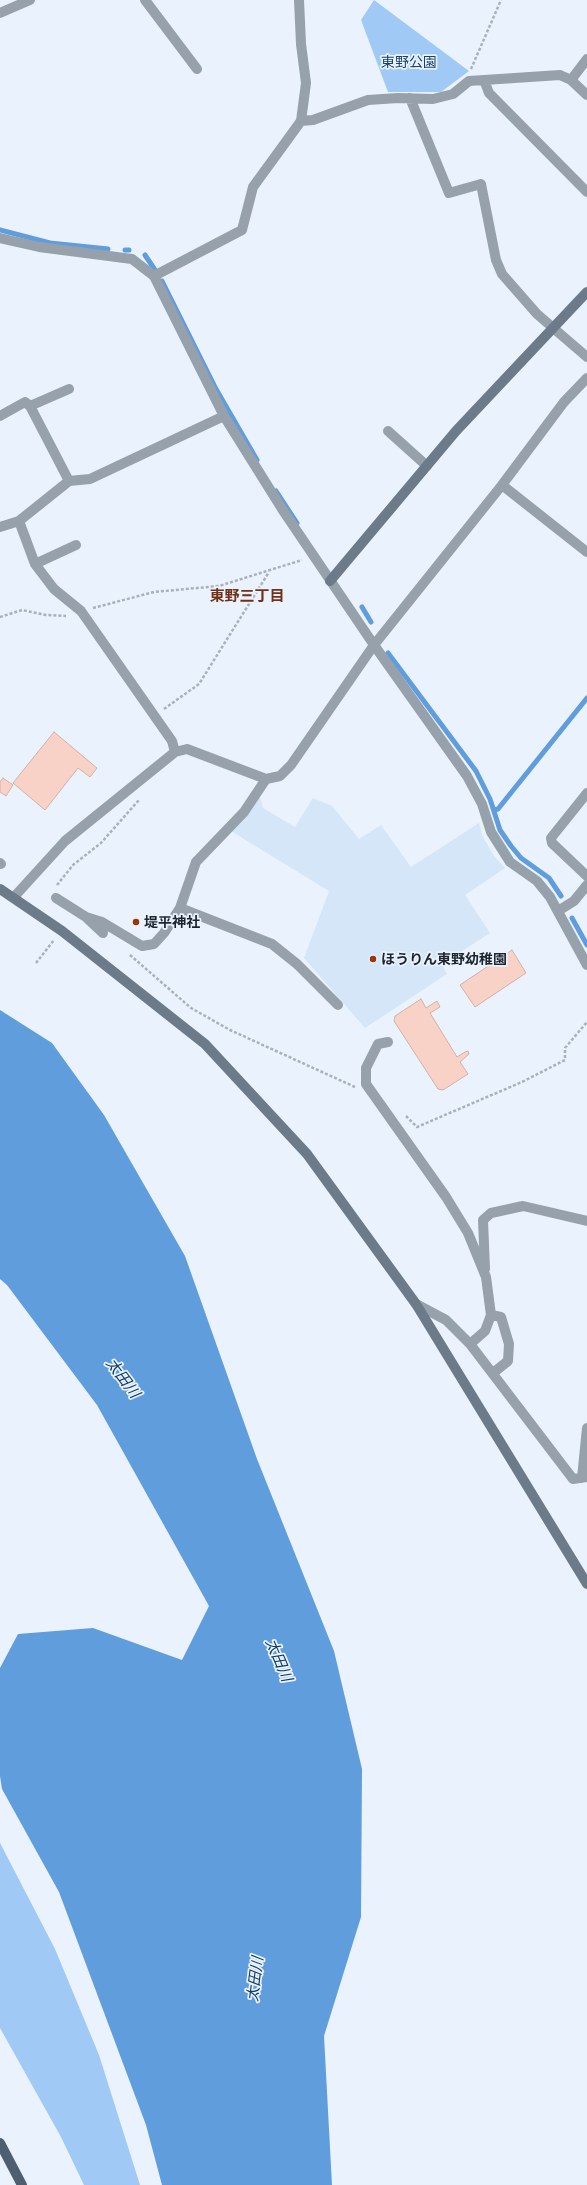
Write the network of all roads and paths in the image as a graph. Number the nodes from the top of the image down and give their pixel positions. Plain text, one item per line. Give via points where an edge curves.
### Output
1 (30, 0) edge
2 (145, 0) edge
3 (299, 0) edge
4 (502, 0) edge
5 (0, 13) edge
6 (587, 59) edge
7 (197, 69) dead end
8 (484, 80) junction
9 (571, 80) junction
10 (469, 81) junction
11 (587, 96) edge
12 (410, 98) junction
13 (301, 121) junction
14 (587, 192) edge
15 (0, 238) edge
16 (154, 276) junction
17 (587, 292) edge
18 (553, 328) junction
19 (587, 357) edge
20 (587, 378) edge
21 (70, 389) dead end
22 (30, 406) junction
23 (0, 416) edge
24 (224, 416) junction
25 (388, 431) dead end
26 (427, 466) junction
27 (69, 481) junction
28 (502, 485) junction
29 (19, 520) junction
30 (0, 527) edge
31 (76, 545) dead end
32 (587, 552) edge
33 (314, 555) junction
34 (35, 564) junction
35 (269, 571) junction
36 (330, 581) junction
37 (80, 611) junction
38 (0, 617) edge
39 (374, 645) junction
40 (154, 716) junction
41 (175, 752) junction
42 (266, 779) junction
43 (587, 793) edge
44 (142, 796) dead end
45 (587, 876) edge
46 (62, 878) dead end
47 (587, 885) edge
48 (0, 889) edge
49 (14, 897) junction
50 (56, 898) dead end
51 (180, 908) junction
52 (558, 911) junction
53 (86, 917) junction
54 (103, 933) dead end
55 (57, 936) dead end
56 (127, 953) dead end
57 (36, 963) dead end
58 (587, 965) edge
59 (338, 1005) dead end
60 (587, 1022) edge
61 (388, 1042) dead end
62 (366, 1084) junction
63 (401, 1111) dead end
64 (587, 1221) edge
65 (486, 1277) junction
66 (416, 1304) junction
67 (491, 1315) junction
68 (470, 1344) junction
69 (493, 1373) junction
70 (587, 1428) edge
71 (584, 1478) edge
72 (587, 1584) edge
73 (0, 2143) edge
74 (22, 2185) edge

1 - 5 street
2 - 7 street
3 - 13 street via 306,83
4 - 10 path via 471,67
6 - 9 street
8 - 9 street via 560,75
8 - 10 street
8 - 14 street via 489,92
9 - 11 street
10 - 12 street via 452,94 433,99
12 - 13 street via 368,100 313,120
12 - 18 street via 449,193 481,184 496,260 502,274 537,314
13 - 16 street via 254,187 242,230
15 - 16 street via 39,247 132,259
16 - 24 street
17 - 18 street
18 - 19 street
18 - 26 street via 456,431
20 - 28 street via 564,402
21 - 22 street
22 - 23 street via 25,402
22 - 27 street
24 - 27 street via 90,479
24 - 33 street
25 - 26 street
26 - 36 street
27 - 29 street
28 - 32 street
28 - 39 street
29 - 30 street
29 - 34 street
31 - 34 street
33 - 35 path
33 - 36 street
34 - 37 street via 54,589
35 - 37 path via 219,586 154,592
35 - 40 path via 199,684
36 - 39 street
37 - 38 path via 64,616 22,610
37 - 40 street
39 - 42 street via 291,765 280,776
39 - 52 street via 467,776 482,804 491,832 510,862 537,881 550,896
40 - 41 street via 172,741
41 - 42 street via 187,749
41 - 49 street via 65,841
42 - 51 street via 244,812 196,862
43 - 45 street via 551,838 552,843
44 - 46 path via 101,843 73,865
47 - 52 street via 574,901
48 - 49 street
49 - 66 street via 62,930 205,1044 307,1154
50 - 53 street
51 - 53 street via 154,944 142,946 102,922
51 - 59 street via 272,944 297,964
52 - 58 street
53 - 54 street
55 - 57 path
56 - 62 path via 191,1008 230,1030 354,1087
60 - 63 path via 565,1048 565,1060 522,1082 417,1127
61 - 62 street via 378,1044 366,1068
62 - 65 street via 468,1232
64 - 65 street via 523,1206 491,1213 483,1220
65 - 67 street
66 - 68 street via 446,1320
66 - 72 street
67 - 68 street via 485,1331
67 - 69 street via 501,1317 509,1344 508,1360
68 - 69 street
69 - 71 street via 573,1479
70 - 71 street
73 - 74 main road

